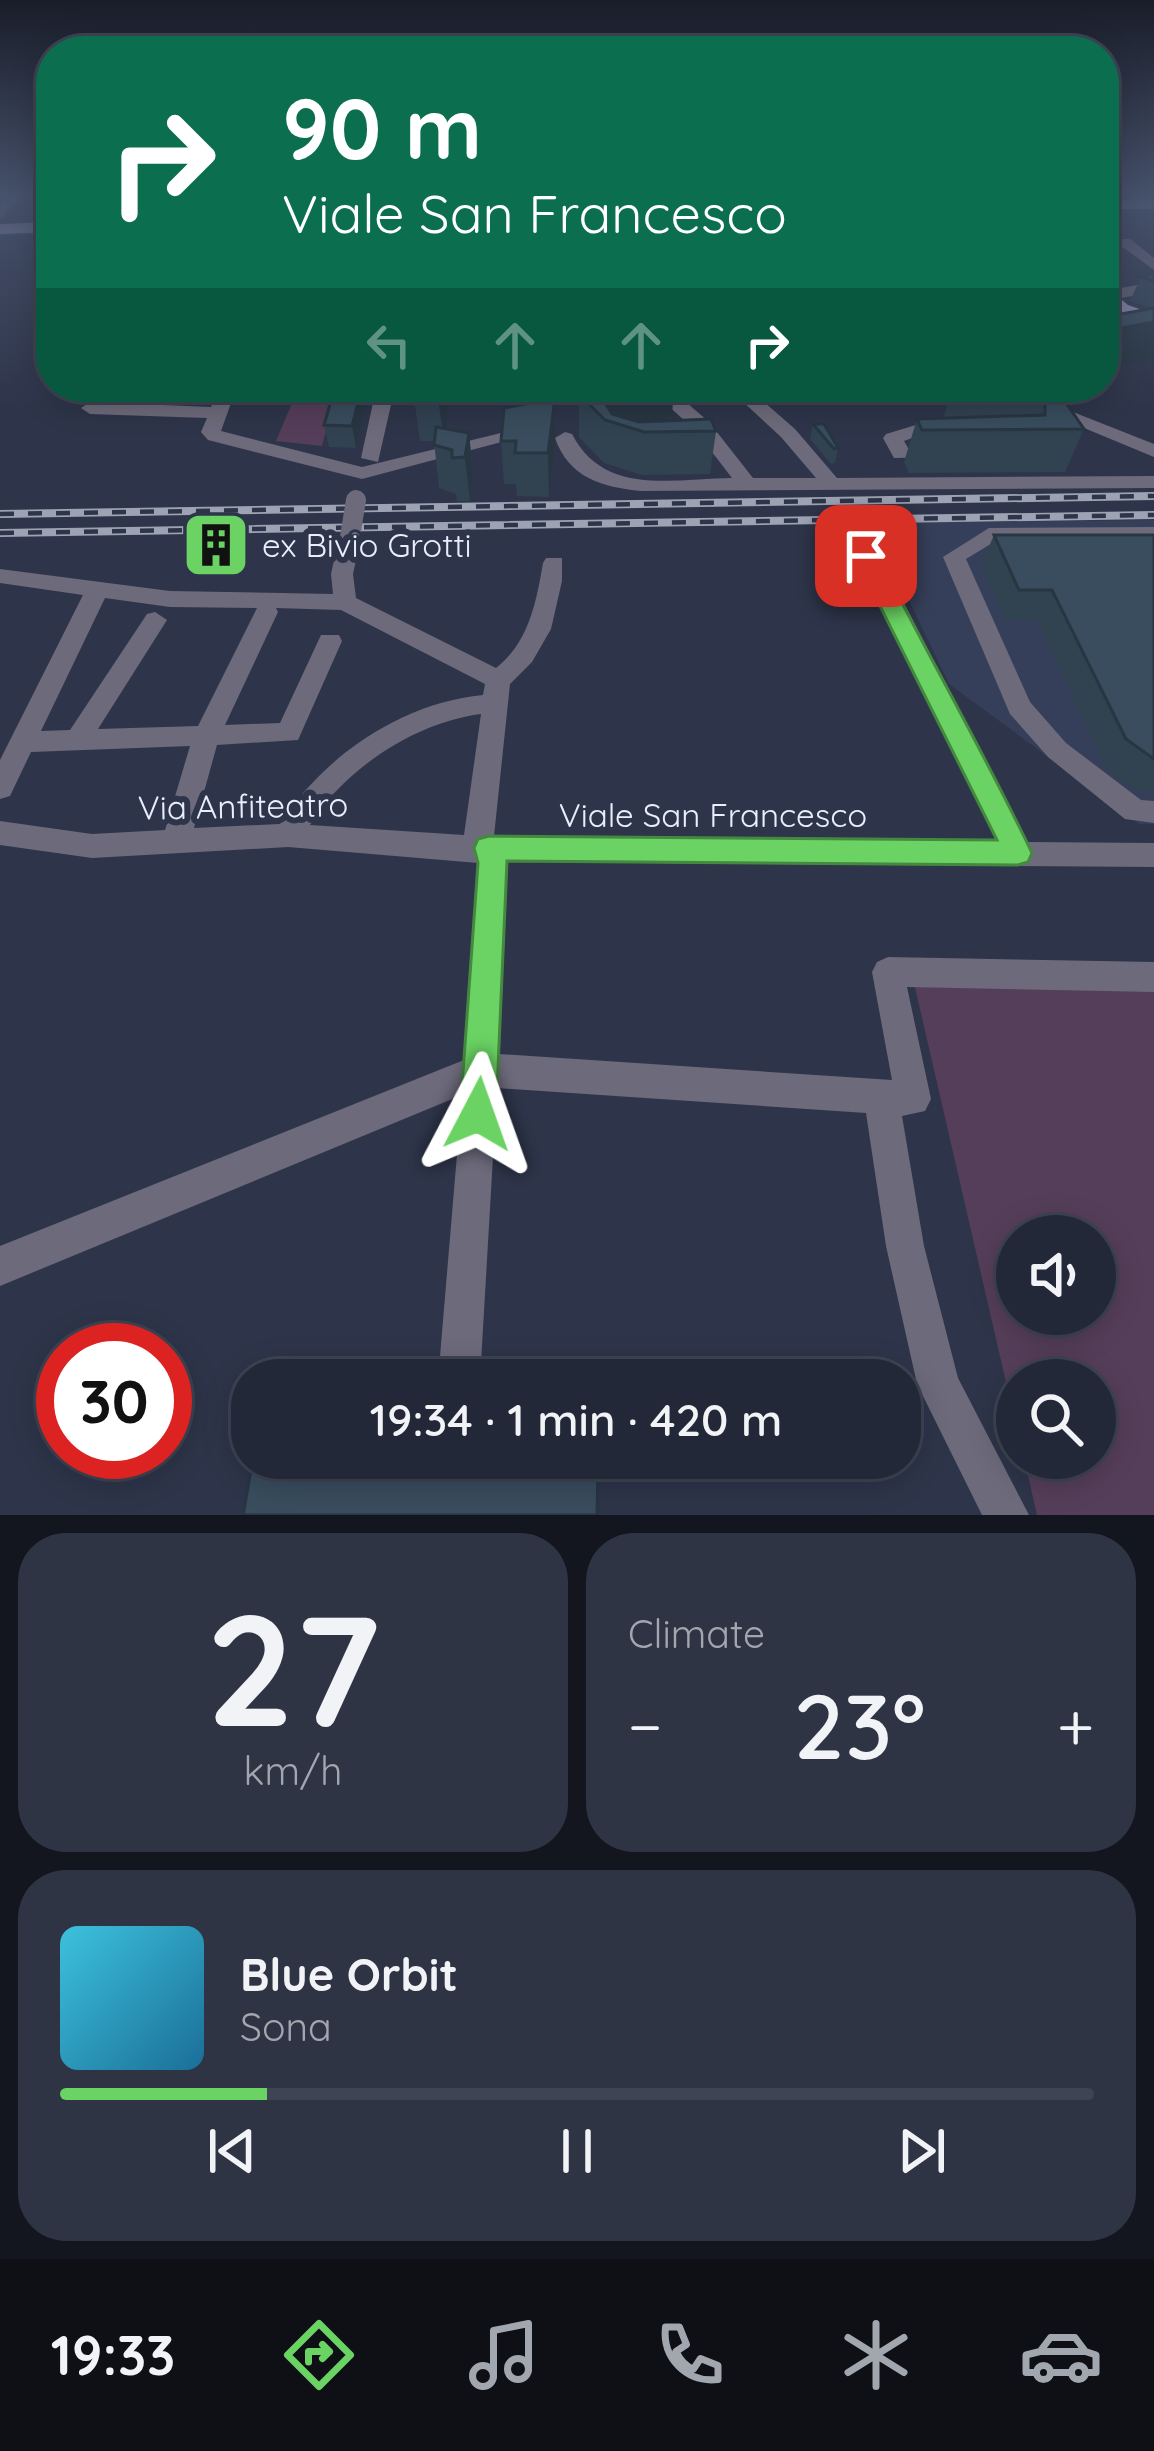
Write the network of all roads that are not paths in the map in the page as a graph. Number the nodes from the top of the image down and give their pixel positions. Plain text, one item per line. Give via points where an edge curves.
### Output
1 (1154, 287) edge
2 (1119, 291) edge
3 (1119, 306) edge
4 (1154, 320) edge
5 (179, 402) edge
6 (222, 402) edge
7 (383, 402) edge
8 (646, 402) edge
9 (675, 402) edge
10 (753, 402) edge
11 (1030, 402) edge
12 (1071, 402) edge
13 (1039, 406) junction
14 (628, 407) edge
15 (90, 408) dead end
16 (1000, 411) edge
17 (590, 418) edge
18 (961, 418) edge
19 (1103, 430) junction
20 (560, 432) junction
21 (1154, 451) edge
22 (970, 452) edge
23 (366, 465) junction
24 (745, 482) junction
25 (1154, 482) edge
26 (831, 483) junction
27 (854, 527) dead end
28 (1154, 534) edge
29 (554, 563) dead end
30 (0, 576) edge
31 (97, 590) junction
32 (345, 602) junction
33 (266, 612) dead end
34 (154, 620) dead end
35 (330, 641) dead end
36 (496, 692) junction
37 (206, 736) junction
38 (77, 741) junction
39 (24, 742) junction
40 (0, 788) edge
41 (1154, 812) edge
42 (0, 833) edge
43 (288, 836) junction
44 (176, 841) junction
45 (489, 848) junction
46 (1018, 853) junction
47 (1154, 854) edge
48 (1154, 977) edge
49 (481, 1070) junction
50 (880, 1097) junction
51 (0, 1266) edge
52 (460, 1359) edge
53 (1006, 1515) edge

1 - 2 street
3 - 4 main road
5 - 15 street
6 - 23 street via 211,432
7 - 23 street
8 - 14 street
9 - 24 street
10 - 26 street
11 - 13 street
12 - 19 street
13 - 16 street
13 - 19 street
17 - 20 street
18 - 22 street via 893,438 901,454
19 - 21 street
20 - 23 street
20 - 24 street via 586,471 620,483
23 - 32 street, bridge via 342,574
24 - 26 street
25 - 26 street
27 - 46 street
28 - 41 street via 989,535 954,557 1019,707 1057,750 1135,811
29 - 36 street via 534,646
30 - 31 street
31 - 32 street
31 - 39 street
32 - 36 street
33 - 37 street
34 - 38 street
35 - 37 street via 289,734
36 - 43 street via 359,758 316,793
36 - 45 street via 478,833
37 - 38 street
37 - 44 street
38 - 39 street
39 - 40 street
42 - 44 street, Via Anfiteatro via 92,846
43 - 44 street, Via Anfiteatro
43 - 45 street, Via Anfiteatro
45 - 46 street, Viale San Francesco
45 - 49 street
46 - 47 street, Viale San Francesco
48 - 50 street via 888,972 913,1099
49 - 50 street
49 - 51 street
49 - 52 street
50 - 53 street via 938,1384

